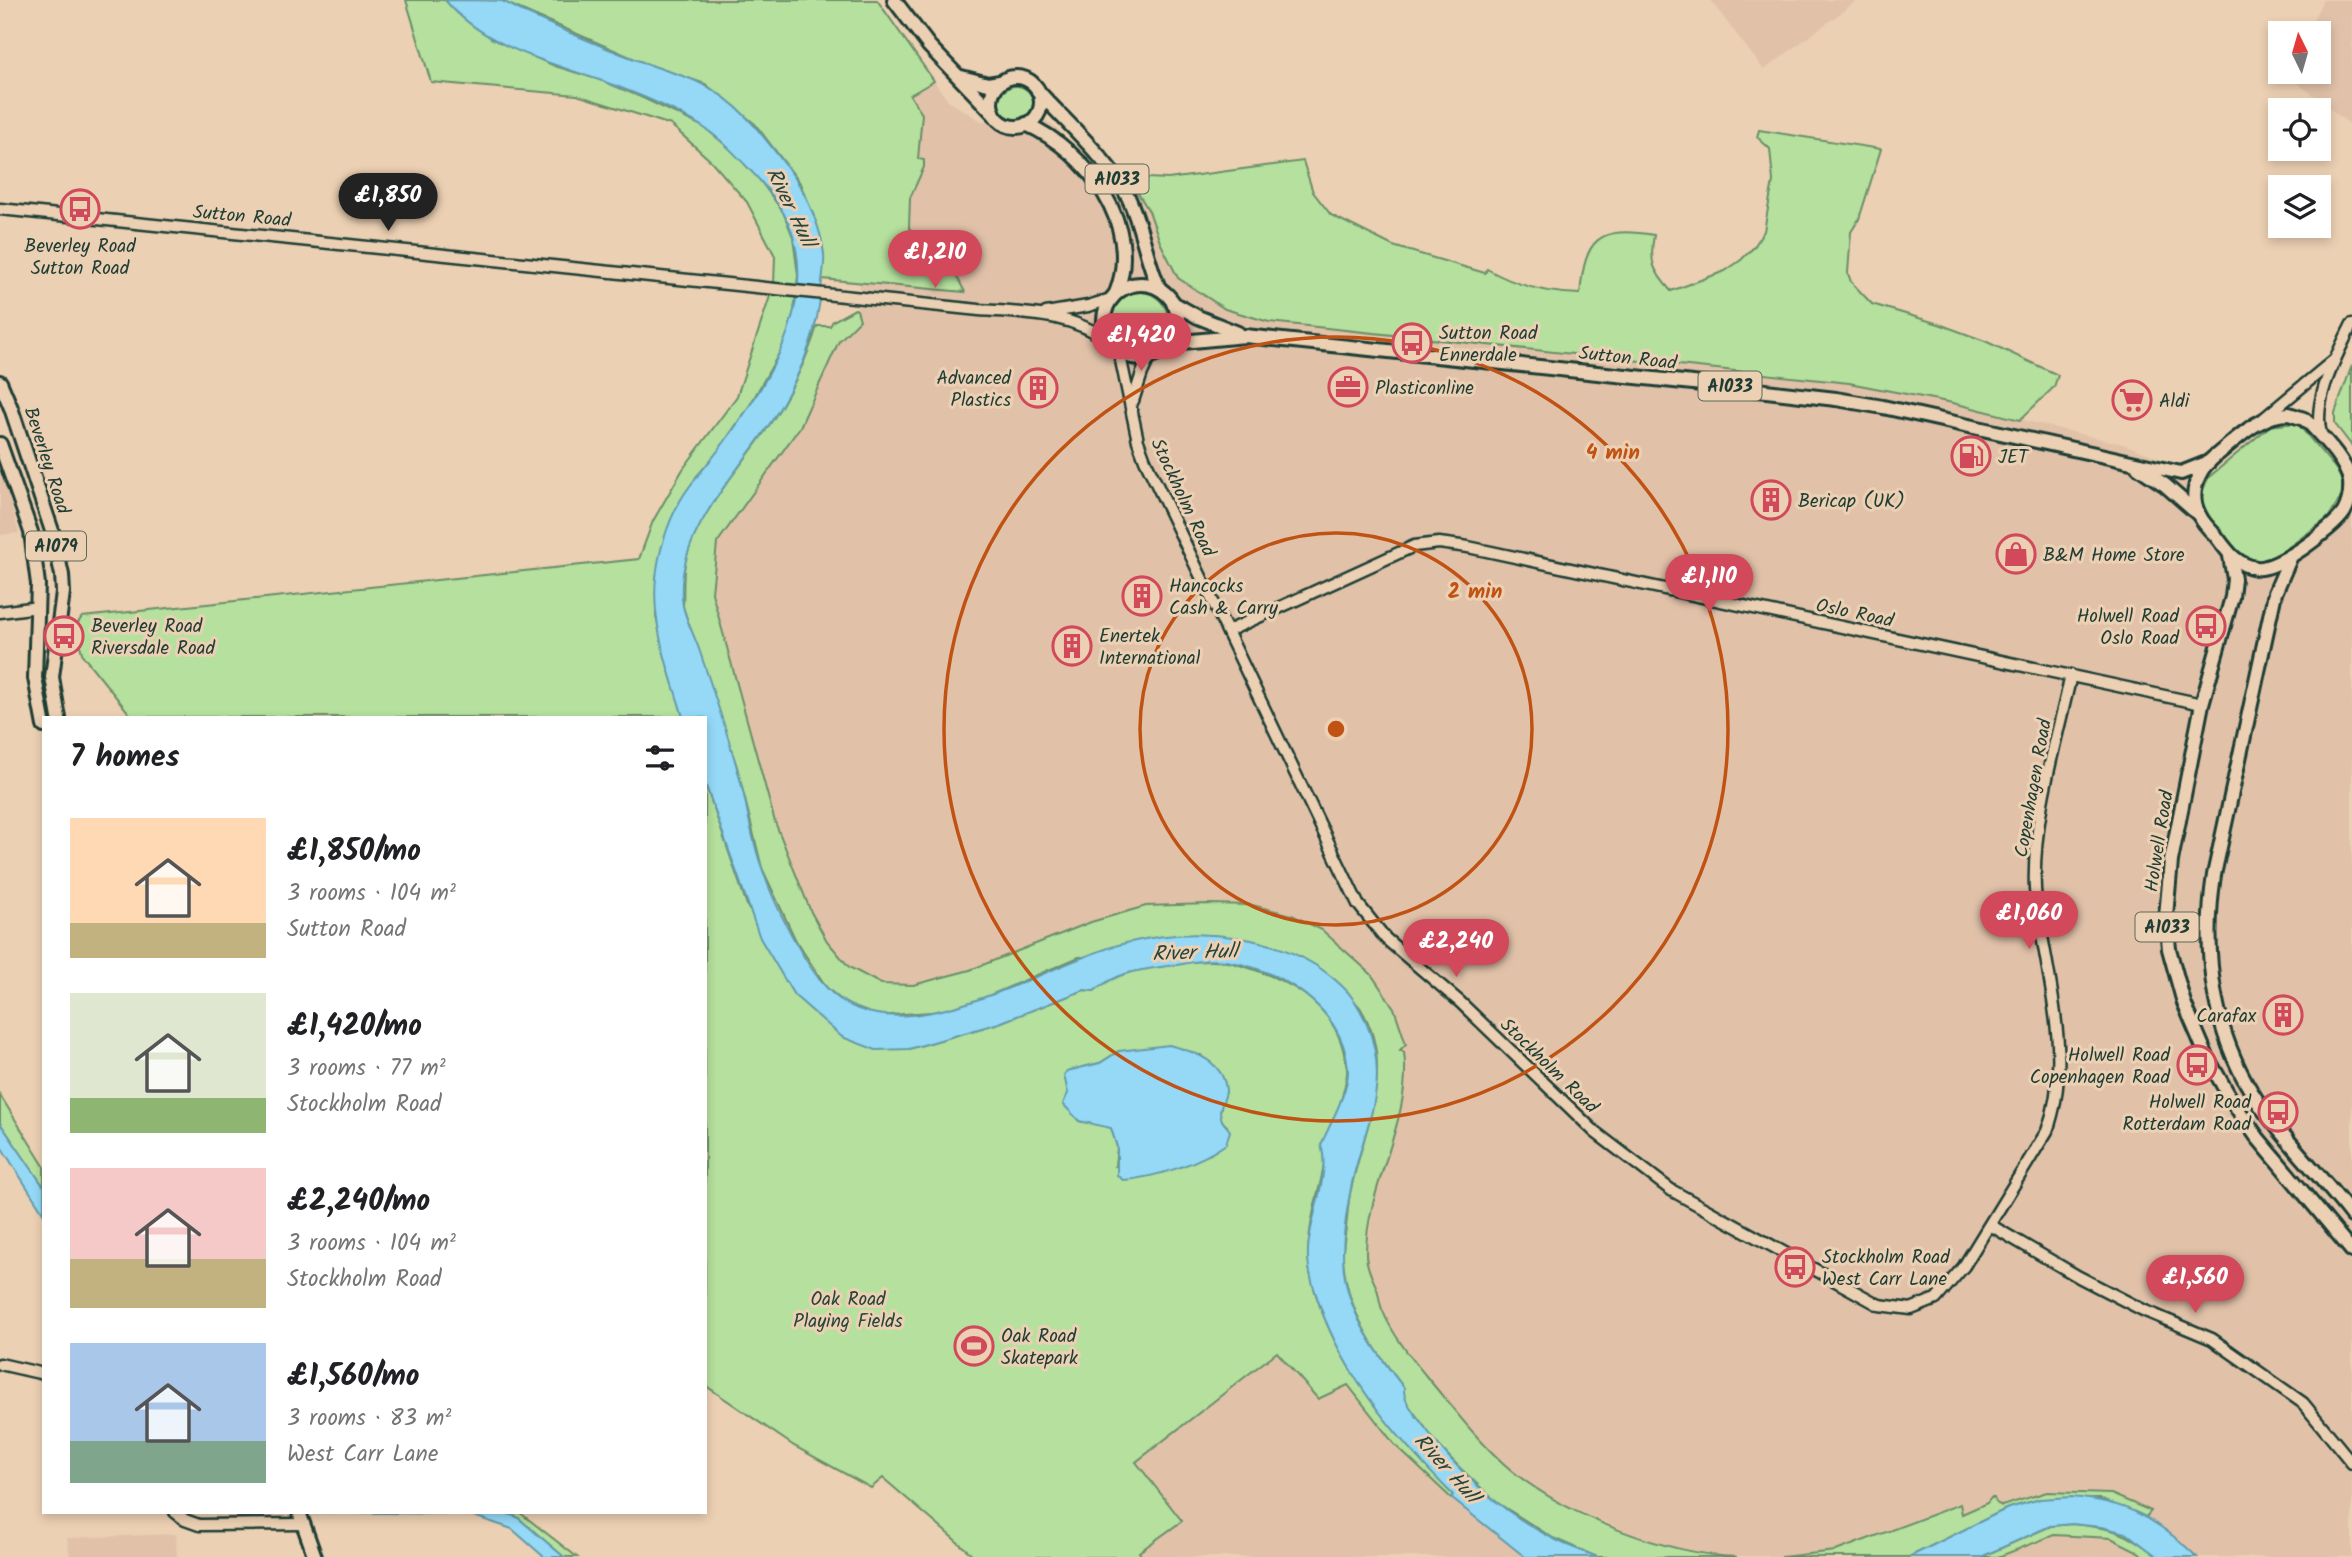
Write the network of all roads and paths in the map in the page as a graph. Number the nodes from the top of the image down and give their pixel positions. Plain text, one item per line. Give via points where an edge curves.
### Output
1 (894, 0) edge
2 (958, 75) junction
3 (1000, 82) junction
4 (1038, 90) junction
5 (995, 115) junction
6 (1026, 124) junction
7 (0, 209) edge
8 (1159, 288) junction
9 (1113, 296) junction
10 (1174, 303) junction
11 (1042, 314) junction
12 (2352, 324) edge
13 (1245, 336) junction
14 (1171, 343) junction
15 (1115, 346) junction
16 (1150, 356) junction
17 (2334, 360) junction
18 (0, 382) edge
19 (1132, 405) junction
20 (2262, 419) junction
21 (2322, 437) junction
22 (0, 444) edge
23 (2129, 461) junction
24 (2209, 462) junction
25 (2349, 472) edge
26 (2199, 515) junction
27 (2352, 515) edge
28 (2339, 519) junction
29 (56, 550) junction
30 (2230, 556) junction
31 (2291, 556) junction
32 (35, 559) junction
33 (38, 607) junction
34 (0, 612) edge
35 (1228, 631) junction
36 (2071, 675) junction
37 (2202, 704) junction
38 (42, 716) edge
39 (59, 716) edge
40 (2352, 1216) edge
41 (1990, 1226) junction
42 (2352, 1251) edge
43 (0, 1364) edge
44 (42, 1374) edge
45 (2352, 1463) edge
46 (178, 1514) edge
47 (301, 1517) edge
48 (315, 1557) edge

1 - 2 main road
2 - 3 main road via 974,82
2 - 5 main road
3 - 4 main road via 1022,78
3 - 5 main road via 991,101
4 - 6 main road via 1040,106
4 - 8 main road, A1033 via 1119,181 1134,211
5 - 6 main road via 1009,126
6 - 9 main road, A1033 via 1055,140 1076,159 1107,198 1124,265
7 - 11 street, Sutton Road
8 - 9 main road via 1137,284
8 - 10 main road
9 - 11 street via 1088,306
9 - 15 main road via 1104,321 1105,332
10 - 13 main road, A1033
10 - 14 main road via 1178,323
11 - 15 street via 1087,328
12 - 17 street
13 - 14 main road, A1033
13 - 23 main road, Sutton Road / A1033 via 1836,399
14 - 16 main road
15 - 16 main road via 1129,356
15 - 19 street, Stockholm Road
16 - 19 street
17 - 20 street
17 - 21 street via 2318,411
18 - 29 main road, Beverley Road / A1079
19 - 35 street, Stockholm Road via 1144,460
20 - 21 main road via 2297,416
20 - 24 main road
21 - 25 main road
22 - 32 main road, Beverley Road / A1079 via 31,533
23 - 24 main road, A1033 via 2181,473
23 - 26 main road, A1033
24 - 26 main road via 2195,485
25 - 28 main road via 2349,498
26 - 30 main road
27 - 28 street
28 - 31 main road
29 - 32 main road
29 - 39 main road, Beverley Road / A1079 via 63,592 52,677
30 - 31 main road via 2261,568
30 - 37 main road, Holwell Road / A1033 via 2232,597
31 - 40 main road, A1033 via 2275,593 2214,875 2209,960 2224,1031 2244,1079
32 - 33 main road, Beverley Road / A1079
33 - 34 street
33 - 38 main road, Beverley Road / A1079 via 35,678
35 - 36 street, Oslo Road via 1393,554 1422,543 1439,543
35 - 41 street, Stockholm Road via 1358,904 1386,939 1460,1002 1595,1132 1671,1190 1879,1305 1911,1308 1936,1299
36 - 37 street, Oslo Road
36 - 41 street, Copenhagen Road via 2036,855 2035,891 2059,1057 2057,1090 2048,1131
37 - 42 main road, Holwell Road / A1033 via 2169,877 2167,925 2174,970 2208,1059 2242,1117
41 - 45 street via 2079,1277 2232,1352 2303,1403
43 - 44 street
46 - 47 street via 199,1525
47 - 48 main road

